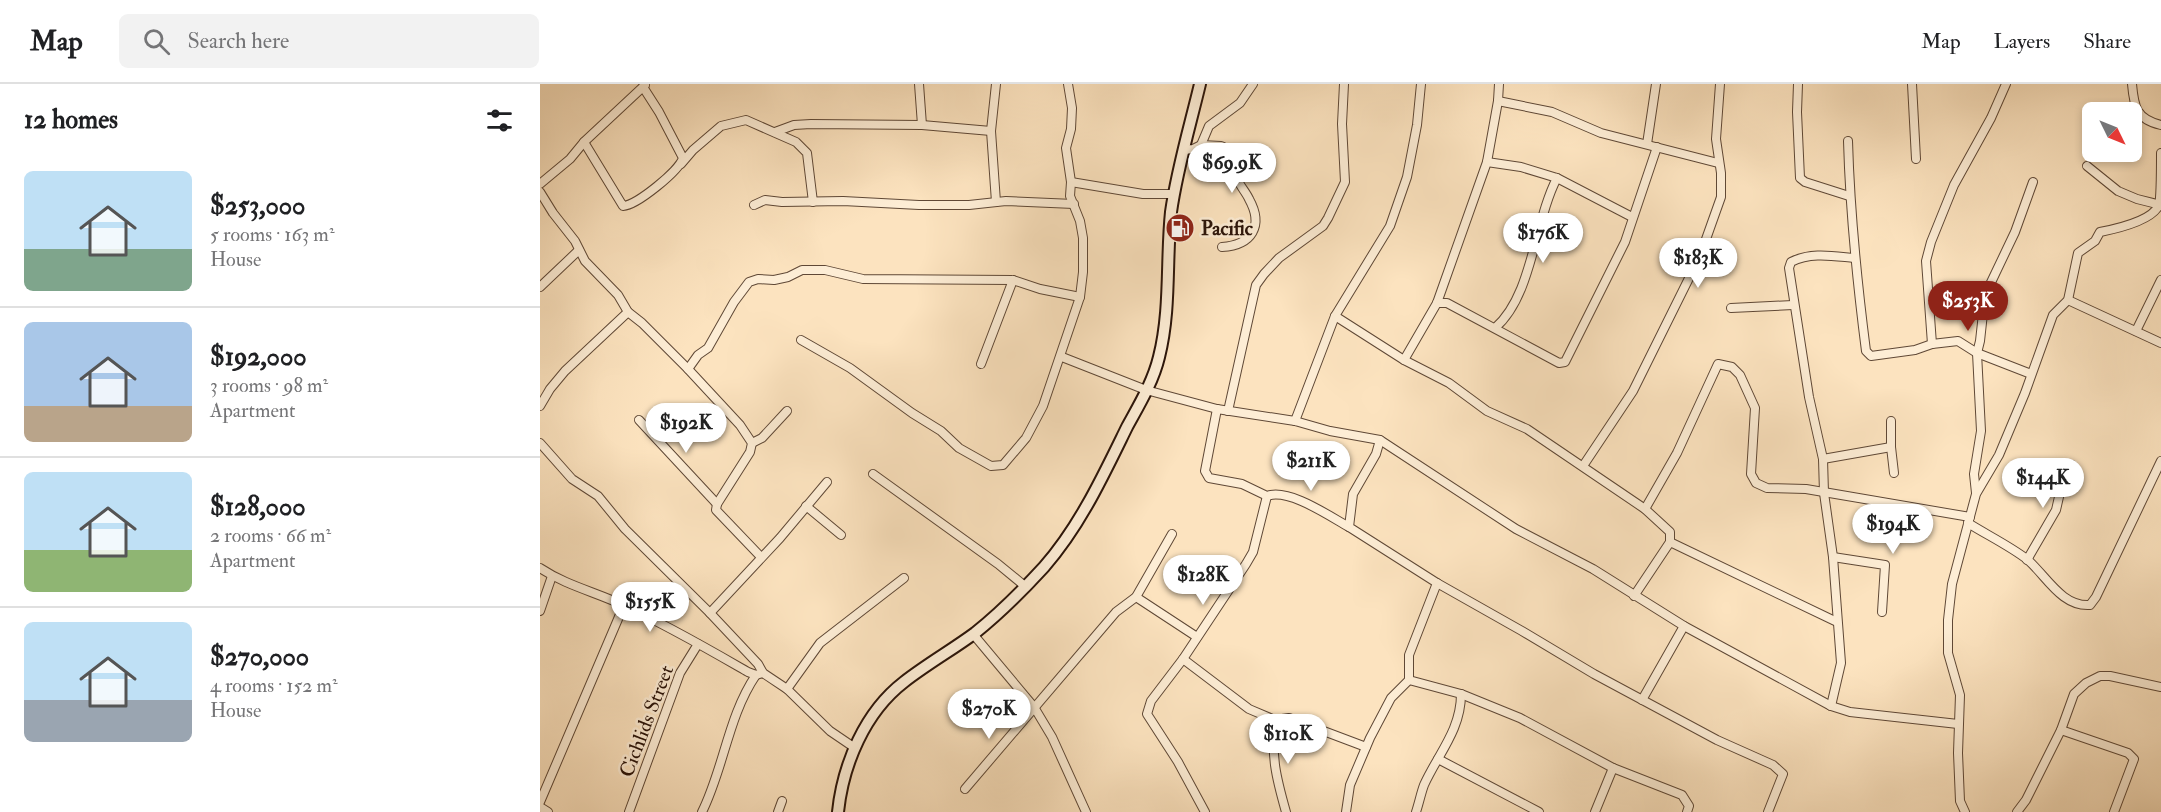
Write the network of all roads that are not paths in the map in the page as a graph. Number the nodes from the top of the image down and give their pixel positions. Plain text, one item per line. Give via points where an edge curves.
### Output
1 (919, 84) edge
2 (996, 84) edge
3 (1068, 84) edge
4 (1200, 84) edge
5 (1253, 84) edge
6 (1344, 84) edge
7 (1421, 84) edge
8 (1499, 84) edge
9 (1656, 84) edge
10 (1720, 84) edge
11 (1798, 84) edge
12 (1912, 84) edge
13 (2006, 84) edge
14 (2131, 84) edge
15 (644, 86) edge
16 (1498, 101) junction
17 (2161, 125) edge
18 (922, 126) junction
19 (991, 131) junction
20 (775, 132) junction
21 (1848, 141) dead end
22 (584, 142) junction
23 (1647, 144) junction
24 (1201, 145) junction
25 (1657, 147) junction
26 (1184, 150) junction
27 (2161, 153) edge
28 (1916, 159) dead end
29 (1487, 162) junction
30 (1718, 163) junction
31 (680, 165) junction
32 (2087, 166) dead end
33 (1557, 178) junction
34 (1071, 182) junction
35 (2033, 182) dead end
36 (540, 184) edge
37 (540, 192) edge
38 (1174, 194) junction
39 (1850, 196) junction
40 (813, 202) junction
41 (996, 202) junction
42 (754, 204) dead end
43 (1074, 204) junction
44 (2160, 205) edge
45 (1632, 218) junction
46 (1222, 247) dead end
47 (579, 250) junction
48 (1854, 258) junction
49 (1013, 280) junction
50 (2161, 280) edge
51 (540, 287) edge
52 (1080, 297) junction
53 (2068, 300) junction
54 (1437, 303) junction
55 (1793, 304) junction
56 (1731, 308) dead end
57 (628, 312) junction
58 (1335, 316) junction
59 (1495, 328) junction
60 (2136, 331) junction
61 (801, 340) dead end
62 (2161, 343) edge
63 (1932, 344) junction
64 (1977, 353) junction
65 (1062, 357) junction
66 (1404, 360) junction
67 (981, 364) dead end
68 (688, 369) junction
69 (2031, 374) junction
70 (1146, 390) junction
71 (540, 406) edge
72 (1216, 409) junction
73 (787, 411) dead end
74 (1228, 411) junction
75 (639, 420) dead end
76 (1295, 421) junction
77 (1891, 421) dead end
78 (1380, 440) junction
79 (540, 443) edge
80 (752, 443) junction
81 (1892, 447) junction
82 (1823, 459) junction
83 (2161, 462) edge
84 (2072, 465) dead end
85 (1583, 466) junction
86 (1894, 473) dead end
87 (873, 474) dead end
88 (827, 482) dead end
89 (1824, 493) junction
90 (1976, 494) junction
91 (1267, 496) junction
92 (717, 504) junction
93 (806, 506) junction
94 (1645, 509) junction
95 (1969, 520) junction
96 (1349, 527) junction
97 (1172, 534) dead end
98 (841, 535) dead end
99 (1670, 542) junction
100 (761, 557) junction
101 (1833, 557) junction
102 (2028, 560) junction
103 (540, 568) edge
104 (552, 576) junction
105 (904, 578) dead end
106 (1437, 583) junction
107 (1026, 587) junction
108 (1634, 596) junction
109 (1136, 597) junction
110 (624, 605) junction
111 (540, 611) edge
112 (1882, 612) dead end
113 (710, 613) junction
114 (1837, 622) junction
115 (1684, 626) junction
116 (973, 634) junction
117 (1197, 637) junction
118 (698, 644) junction
119 (1183, 659) junction
120 (760, 674) junction
121 (1409, 680) junction
122 (2161, 687) edge
123 (787, 689) junction
124 (1461, 694) junction
125 (1642, 700) junction
126 (1831, 706) junction
127 (1034, 707) junction
128 (1275, 720) junction
129 (1958, 724) junction
130 (2061, 730) junction
131 (1366, 747) junction
132 (855, 748) junction
133 (1438, 759) junction
134 (1613, 768) junction
135 (965, 789) dead end
136 (782, 801) dead end
137 (540, 802) edge
138 (540, 807) edge
139 (548, 812) edge
140 (629, 812) edge
141 (702, 812) edge
142 (778, 812) edge
143 (838, 812) edge
144 (1086, 812) edge
145 (1205, 812) edge
146 (1286, 812) edge
147 (1346, 812) edge
148 (1416, 812) edge
149 (1539, 812) edge
150 (1595, 812) edge
151 (1687, 812) edge
152 (1768, 812) edge
153 (1965, 812) edge
154 (2017, 812) edge
155 (2114, 812) edge

1 - 18 street
2 - 19 street
3 - 34 street via 1072,108 1066,148
4 - 26 main road
5 - 24 street via 1240,103 1209,126
6 - 74 street via 1345,182 1323,226 1279,258 1256,285
7 - 58 street via 1407,177 1390,226
8 - 16 street
9 - 23 street
10 - 30 street
11 - 39 street via 1800,178
12 - 28 street
13 - 63 street via 1954,185 1931,242 1926,261
14 - 17 street via 2139,115
15 - 22 street
15 - 31 street via 678,147 683,158
16 - 23 street via 1552,112 1601,133
16 - 29 street
18 - 19 street
18 - 20 street via 810,123
19 - 41 street
20 - 31 street via 746,120 721,126
20 - 40 street via 796,142 807,153
21 - 39 street
22 - 31 street via 623,206 642,197
22 - 36 street
23 - 25 street
24 - 26 street
24 - 46 street via 1232,151 1238,165 1237,178 1251,202 1256,222 1247,240
25 - 30 street
25 - 45 street
26 - 38 main road
27 - 44 street
29 - 33 street
29 - 54 street
30 - 85 street via 1721,197 1700,256 1633,391
32 - 44 street via 2118,191
33 - 45 street
33 - 59 street via 1548,196 1531,261 1507,317
34 - 38 street via 1143,194
34 - 43 street
35 - 64 street via 1985,295
37 - 47 street
38 - 70 main road via 1164,328 1159,357
39 - 48 street
40 - 41 street
40 - 42 street via 765,200
41 - 43 street
43 - 52 street via 1083,238
44 - 53 street via 2153,213 2125,227 2100,232 2078,254
45 - 59 street via 1565,362 1558,363
47 - 51 street
47 - 57 street
48 - 55 street via 1819,255 1791,262
48 - 63 street via 1866,351 1871,356
49 - 52 street
49 - 67 street
49 - 68 street via 863,279 825,270 802,270 774,280 758,279 749,282 708,348
50 - 60 street
52 - 65 street
53 - 60 street
53 - 69 street via 2053,315
54 - 59 street via 1447,303
54 - 66 street
55 - 56 street
55 - 82 street
57 - 68 street
57 - 71 street via 565,371
58 - 66 street
58 - 76 street
60 - 62 street
61 - 65 street via 850,368 941,431 959,448 991,466 1003,465 1026,438
63 - 64 street via 1958,341
64 - 69 street
64 - 90 street via 1981,431 1974,474
65 - 70 street
66 - 85 street via 1449,383 1487,411 1527,429
68 - 80 street
69 - 90 street via 1999,455
70 - 72 street
70 - 107 main road via 1073,530
72 - 74 street
72 - 91 street via 1205,471 1209,478 1242,484
73 - 80 street via 762,438
74 - 76 street
75 - 92 street
76 - 78 street
77 - 81 street
78 - 96 street via 1353,494
78 - 108 street via 1516,529 1593,569
79 - 113 street via 572,479 598,496 625,529
80 - 92 street via 740,470
81 - 82 street
81 - 86 street
82 - 89 street
83 - 102 street via 2090,604 2073,602 2051,586
84 - 102 street via 2056,510
85 - 94 street
87 - 107 street
88 - 93 street
89 - 94 street via 1767,488 1756,483 1751,474 1755,408 1740,375 1732,367 1718,364 1677,453
89 - 95 street
89 - 101 street
90 - 95 street
91 - 96 street via 1275,493 1297,500
91 - 117 street via 1252,552
92 - 100 street via 721,517
93 - 98 street
93 - 100 street
94 - 99 street via 1670,532
95 - 102 street
95 - 129 street via 1948,620 1948,653 1960,695
96 - 106 street
97 - 109 street
99 - 108 street
99 - 114 street
100 - 113 street
101 - 112 street via 1885,565
101 - 114 street
103 - 104 street
104 - 110 street
104 - 111 street
105 - 123 street via 820,643
106 - 121 street via 1409,655
106 - 125 street
107 - 116 main road
108 - 115 street
109 - 117 street
109 - 127 street via 1116,612
110 - 118 street
110 - 137 street
113 - 120 street via 758,663
114 - 126 street via 1841,663
115 - 125 street
115 - 126 street
116 - 127 street
116 - 132 main road via 882,701
117 - 119 street
118 - 120 street
118 - 140 street, Cichlids Street via 680,673
119 - 128 street via 1249,709
119 - 145 street via 1151,701 1147,714
120 - 123 street
120 - 141 street via 740,704
121 - 124 street
121 - 131 street via 1391,698
122 - 130 street via 2100,676 2074,694
123 - 132 street via 830,731
124 - 133 street via 1458,722
124 - 134 street via 1520,718
125 - 152 street via 1773,765 1783,774
126 - 129 street via 1850,712
127 - 135 street
127 - 144 street
128 - 131 street via 1289,718
128 - 146 street via 1272,748
129 - 153 street via 1960,801
130 - 154 street
130 - 155 street via 2128,753 2134,759
131 - 147 street via 1350,785
132 - 143 main road
133 - 148 street
133 - 149 street
134 - 150 street
134 - 151 street via 1682,795 1689,806
136 - 142 street
138 - 139 street

